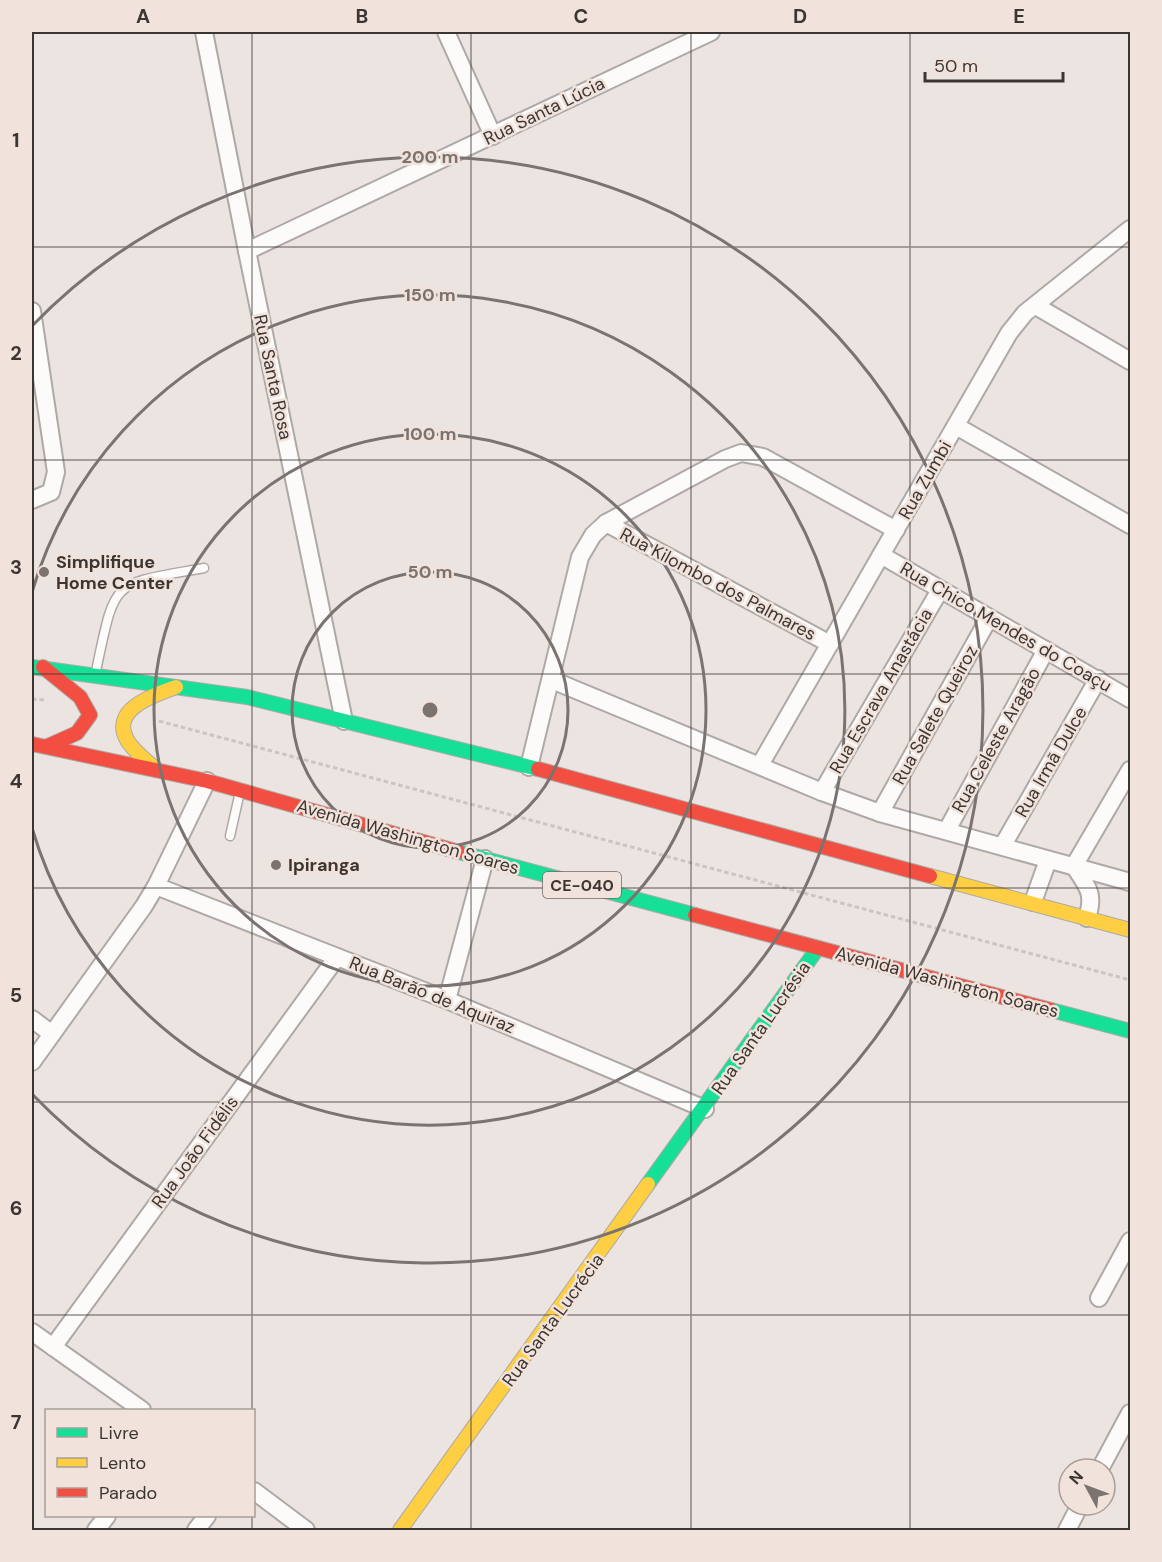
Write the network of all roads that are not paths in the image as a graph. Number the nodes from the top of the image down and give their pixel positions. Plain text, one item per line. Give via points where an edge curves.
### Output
1 (204, 32) edge
2 (446, 32) edge
3 (711, 32) edge
4 (493, 136) junction
5 (1127, 236) edge
6 (247, 251) junction
7 (1036, 306) junction
8 (32, 311) edge
9 (35, 352) edge
10 (1131, 361) edge
11 (956, 426) junction
12 (32, 500) edge
13 (606, 523) junction
14 (1131, 525) edge
15 (896, 530) junction
16 (881, 555) junction
17 (204, 568) dead end
18 (939, 590) junction
19 (989, 618) junction
20 (830, 645) junction
21 (1046, 650) junction
22 (37, 667) edge
23 (95, 675) junction
24 (1098, 679) junction
25 (552, 680) junction
26 (176, 687) junction
27 (1131, 699) edge
28 (344, 722) junction
29 (32, 744) edge
30 (48, 746) junction
31 (760, 765) junction
32 (530, 767) junction
33 (157, 770) junction
34 (1131, 770) edge
35 (207, 781) junction
36 (240, 790) junction
37 (822, 792) junction
38 (880, 813) junction
39 (947, 830) junction
40 (230, 836) dead end
41 (1004, 845) junction
42 (485, 859) junction
43 (1048, 860) junction
44 (1074, 866) junction
45 (1131, 882) edge
46 (156, 886) junction
47 (1033, 902) junction
48 (1087, 918) junction
49 (1131, 930) edge
50 (818, 948) junction
51 (337, 957) junction
52 (447, 1000) junction
53 (32, 1019) edge
54 (1131, 1031) edge
55 (52, 1034) junction
56 (32, 1062) edge
57 (705, 1109) junction
58 (1131, 1241) edge
59 (1099, 1298) dead end
60 (32, 1332) edge
61 (53, 1347) junction
62 (141, 1409) edge
63 (1131, 1413) edge
64 (1107, 1457) edge
65 (255, 1492) edge
66 (106, 1517) edge
67 (206, 1517) edge
68 (302, 1529) edge
69 (96, 1530) edge
70 (196, 1530) edge
71 (400, 1530) edge

1 - 6 street, Rua Santa Rosa
2 - 4 street
3 - 4 street, Rua Santa Lúcia
4 - 6 street, Rua Santa Lúcia
5 - 7 street, Rua Zumbi
6 - 28 street, Rua Santa Rosa
7 - 10 street
7 - 11 street, Rua Zumbi via 1024,313 1009,333
8 - 9 street
9 - 12 street via 56,472 51,492
11 - 14 street
11 - 15 street, Rua Zumbi
13 - 15 street via 741,453 763,457
13 - 20 street, Rua Kilombo dos Palmares
13 - 25 street via 593,535 580,557
15 - 16 street, Rua Zumbi
16 - 18 street, Rua Chico Mendes do Coaçu
16 - 20 street, Rua Zumbi
17 - 23 lane via 137,580 124,587 110,607
18 - 19 street, Rua Chico Mendes do Coaçu
18 - 37 street, Rua Escrava Anastácia
19 - 21 street, Rua Chico Mendes do Coaçu
19 - 38 street, Rua Salete Queiroz
20 - 31 street, Rua Zumbi
21 - 24 street, Rua Chico Mendes do Coaçu
21 - 39 street, Rua Celeste Aragão
22 - 23 main road
22 - 30 main road via 80,697 90,715 77,733
23 - 26 main road
24 - 27 street, Rua Chico Mendes do Coaçu
24 - 41 street, Rua Irmã Dulce
25 - 31 street
25 - 32 street
26 - 28 main road via 247,698
26 - 33 main road via 140,702 122,725 126,738
28 - 32 main road
29 - 30 main road, Avenida Washington Soares / CE-040
30 - 33 main road, Avenida Washington Soares / CE-040
31 - 37 street
32 - 47 main road
33 - 35 main road, Avenida Washington Soares / CE-040
34 - 44 street
35 - 36 main road, Avenida Washington Soares / CE-040
35 - 46 street
36 - 40 lane
36 - 42 main road, Avenida Washington Soares / CE-040
37 - 38 street
38 - 39 street
39 - 41 street
41 - 43 street
42 - 50 main road, Avenida Washington Soares / CE-040
42 - 52 street
43 - 44 street
43 - 47 street
44 - 45 street
44 - 48 street via 1092,902
46 - 51 street, Rua Barão de Aquiraz
46 - 55 street
47 - 48 main road
48 - 49 main road
50 - 54 main road, Avenida Washington Soares / CE-040
50 - 57 main road, Rua Santa Lucrésia
51 - 52 street, Rua Barão de Aquiraz
51 - 61 street, Rua João Fidélis
52 - 57 street, Rua Barão de Aquiraz
53 - 55 street
55 - 56 street
57 - 71 main road, Rua Santa Lucrécia
58 - 59 street
60 - 61 street
61 - 62 street
63 - 64 street
65 - 68 street
66 - 69 street
67 - 70 street

